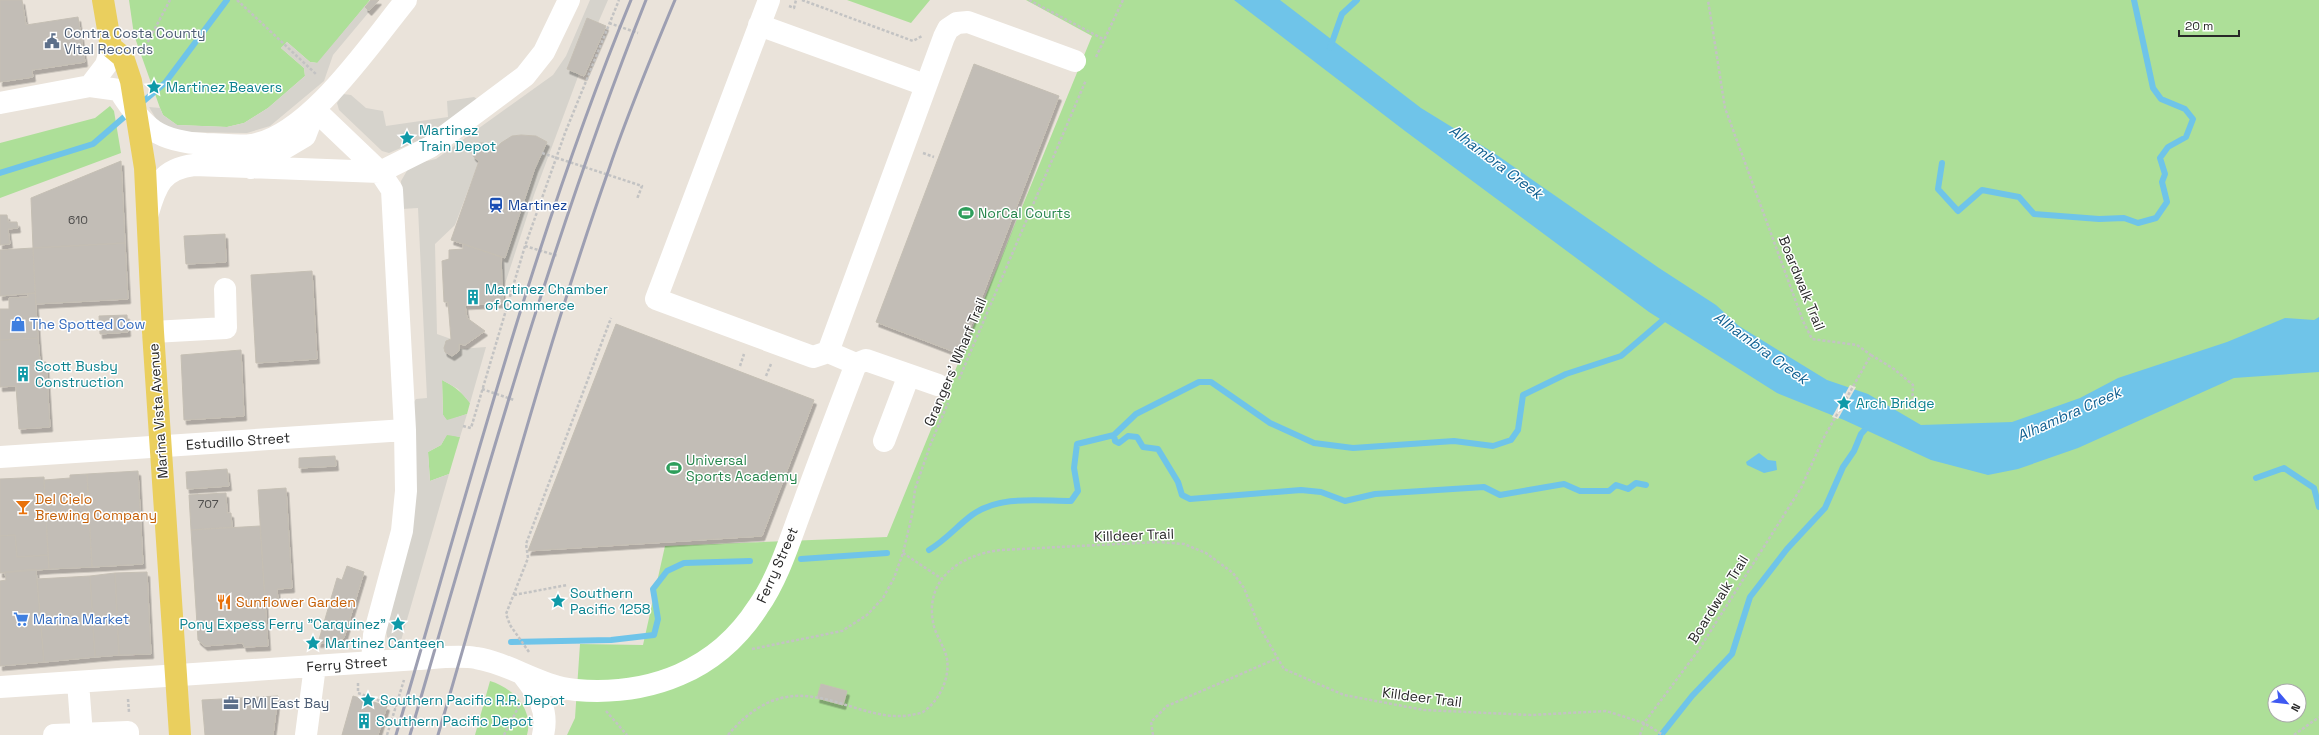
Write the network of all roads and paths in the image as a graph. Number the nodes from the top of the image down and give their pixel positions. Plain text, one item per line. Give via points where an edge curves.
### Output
1 (103, 0) edge
2 (170, 0) edge
3 (237, 0) edge
4 (406, 0) edge
5 (569, 0) edge
6 (619, 0) edge
7 (796, 0) edge
8 (802, 0) edge
9 (1029, 0) edge
10 (1123, 0) edge
11 (1708, 0) edge
12 (777, 2) edge
13 (609, 23) junction
14 (759, 25) junction
15 (926, 30) dead end
16 (638, 33) dead end
17 (1103, 39) junction
18 (111, 47) junction
19 (140, 58) dead end
20 (1085, 67) junction
21 (317, 75) dead end
22 (925, 85) junction
23 (90, 86) junction
24 (125, 86) junction
25 (0, 103) edge
26 (315, 110) junction
27 (146, 138) junction
28 (542, 153) dead end
29 (251, 168) junction
30 (380, 172) junction
31 (637, 199) dead end
32 (148, 214) junction
33 (525, 246) junction
34 (558, 256) dead end
35 (225, 289) dead end
36 (611, 318) dead end
37 (153, 332) junction
38 (828, 352) junction
39 (1871, 355) junction
40 (856, 364) junction
41 (909, 375) junction
42 (482, 389) junction
43 (948, 390) junction
44 (514, 400) dead end
45 (1912, 407) dead end
46 (463, 426) dead end
47 (405, 430) junction
48 (884, 441) dead end
49 (160, 447) junction
50 (0, 457) edge
51 (903, 554) junction
52 (942, 579) junction
53 (567, 585) dead end
54 (514, 595) junction
55 (745, 647) dead end
56 (528, 651) dead end
57 (1278, 658) junction
58 (372, 662) junction
59 (315, 666) junction
60 (176, 674) junction
61 (523, 675) junction
62 (407, 678) dead end
63 (359, 680) dead end
64 (78, 682) junction
65 (0, 687) edge
66 (801, 701) dead end
67 (520, 704) dead end
68 (396, 707) junction
69 (602, 707) dead end
70 (2319, 717) edge
71 (911, 719) dead end
72 (1644, 723) junction
73 (82, 734) edge
74 (54, 735) edge
75 (128, 735) edge
76 (180, 735) edge
77 (306, 735) edge
78 (387, 735) edge
79 (504, 735) edge
80 (543, 735) edge
81 (627, 735) edge
82 (728, 735) edge
83 (1153, 735) edge
84 (1640, 735) edge
85 (1663, 735) edge
86 (2294, 735) edge

1 - 18 main road
2 - 19 path
3 - 21 path
4 - 26 street
5 - 30 street via 544,52 525,76 430,147
6 - 13 path
7 - 12 path via 794,8
8 - 15 path via 913,41
9 - 17 path
10 - 17 path, Grangers' Wharf Trail
11 - 39 path, Boardwalk Trail via 1725,108 1803,321 1812,339 1857,345
12 - 14 street
13 - 16 path
13 - 33 path via 565,134
14 - 22 street
14 - 38 street via 656,299 813,357
17 - 20 path, Grangers' Wharf Trail
18 - 23 street via 106,65
18 - 24 main road, Marina Vista Avenue via 123,57
20 - 22 street via 968,22 957,23 948,29 944,36
20 - 43 path, Grangers' Wharf Trail
22 - 38 street
23 - 24 street
23 - 25 street
24 - 27 main road, Marina Vista Avenue
26 - 27 street via 269,139 252,145 185,143
26 - 29 street via 305,136
26 - 30 street
27 - 32 main road, Marina Vista Avenue
28 - 31 path via 642,186
29 - 30 street
29 - 32 street via 181,166 168,172 158,183
30 - 47 street via 392,190
32 - 37 main road, Marina Vista Avenue
33 - 34 path
33 - 42 path
35 - 37 street via 226,328
36 - 54 path via 526,544 528,558
37 - 49 main road, Marina Vista Avenue
38 - 40 street
39 - 45 path via 1913,385
39 - 72 path, Boardwalk Trail via 1823,439 1801,488 1698,651
40 - 41 street via 866,360
40 - 61 street, Ferry Street via 771,584 759,607 734,637 710,658 684,674 634,689 575,690
41 - 43 street
41 - 48 street
42 - 44 path
42 - 46 path via 471,428
43 - 51 path, Grangers' Wharf Trail via 915,489
47 - 49 street, Estudillo Street
47 - 58 street via 406,491 402,531 374,635
49 - 50 street, Estudillo Street
49 - 60 main road, Marina Vista Avenue
51 - 52 path
51 - 55 path, Grangers' Wharf Trail via 883,598 855,624 842,630 750,650
52 - 57 path, Killdeer Trail via 966,559 982,553 1158,542 1184,544 1206,552 1233,573 1244,588 1259,626
52 - 71 path, Killdeer Trail via 932,597 931,611 933,624 947,659 946,675 935,700 924,712
53 - 54 path
54 - 56 path via 506,614 510,625
57 - 72 path, Killdeer Trail via 1284,669 1344,695 1424,710 1531,716 1606,710
57 - 83 path via 1167,706 1151,722
58 - 59 street, Ferry Street
58 - 61 street, Ferry Street via 475,657
59 - 60 street, Ferry Street
59 - 77 street
60 - 64 street, Ferry Street
60 - 76 main road, Marina Vista Avenue
61 - 80 street via 543,705
62 - 68 path
63 - 68 path via 358,693
64 - 65 street, Ferry Street
64 - 73 street
66 - 82 path via 772,702 762,706 750,712
67 - 79 path
68 - 78 path
69 - 81 path
70 - 86 path
72 - 84 path, Boardwalk Trail
72 - 85 path, Killdeer Trail
73 - 74 street
73 - 75 street via 128,732

